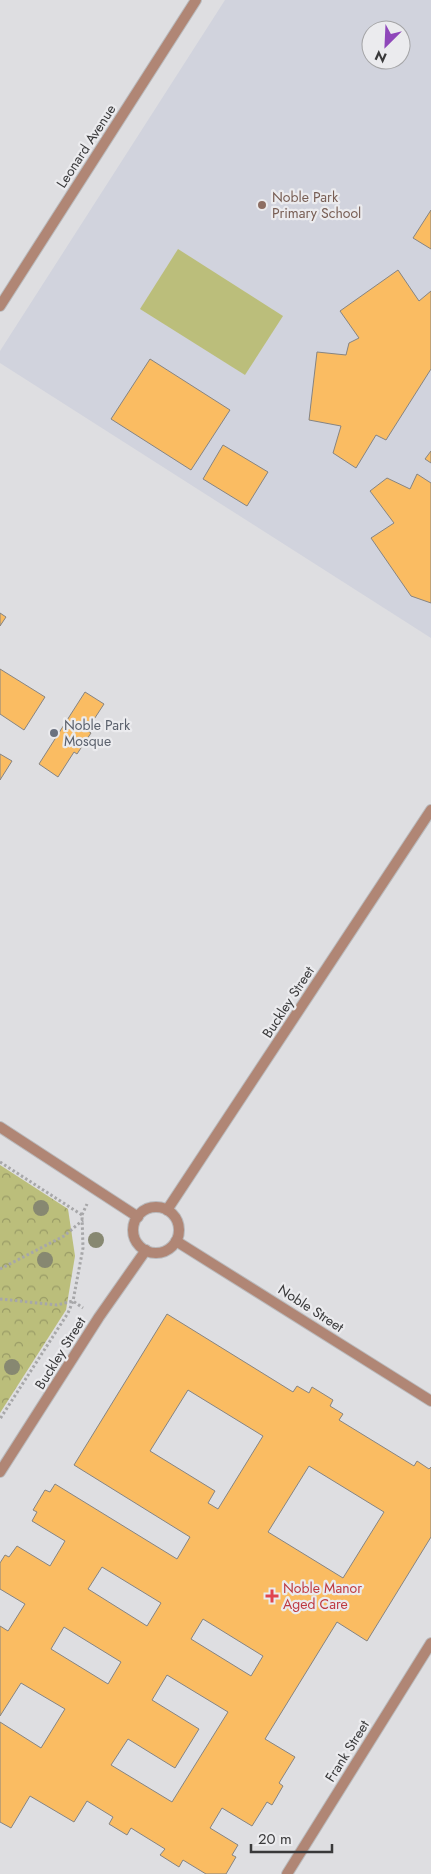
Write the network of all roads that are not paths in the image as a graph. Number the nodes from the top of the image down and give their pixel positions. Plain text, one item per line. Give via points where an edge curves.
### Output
1 (196, 0) edge
2 (0, 306) edge
3 (431, 810) edge
4 (0, 1127) edge
5 (168, 1210) junction
6 (138, 1217) junction
7 (176, 1241) junction
8 (146, 1250) junction
9 (431, 1401) edge
10 (0, 1472) edge
11 (431, 1643) edge
12 (287, 1874) edge

1 - 2 street, Leonard Avenue
3 - 5 street, Buckley Street
4 - 6 street
5 - 6 street via 153,1208
5 - 7 street via 178,1222
6 - 8 street via 133,1231
7 - 8 street via 164,1252
7 - 9 street, Noble Street
8 - 10 street, Buckley Street
11 - 12 street, Frank Street

